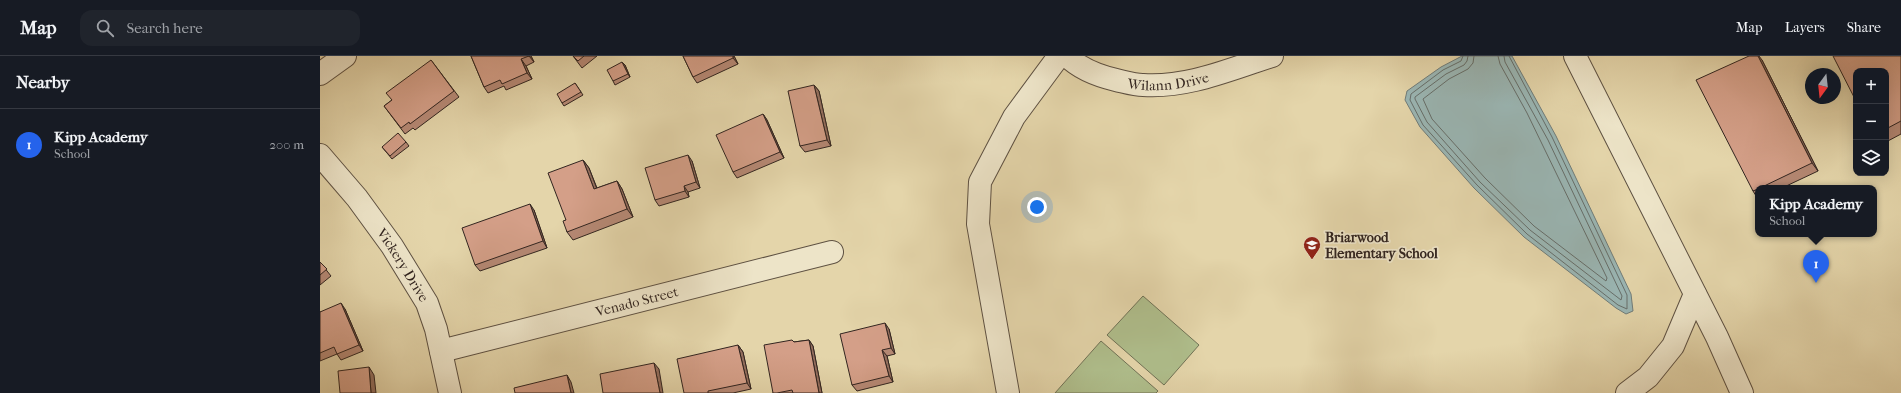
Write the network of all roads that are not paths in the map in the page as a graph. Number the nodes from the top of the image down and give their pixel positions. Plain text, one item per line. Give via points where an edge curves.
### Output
1 (346, 56) edge
2 (1059, 56) edge
3 (1067, 56) edge
4 (1272, 56) edge
5 (1575, 56) edge
6 (320, 74) edge
7 (320, 155) edge
8 (832, 252) dead end
9 (1695, 294) junction
10 (441, 351) junction
11 (450, 393) edge
12 (1008, 393) edge
13 (1627, 393) edge
14 (1742, 393) edge

1 - 6 street
2 - 12 street via 1014,117 980,182 978,224
3 - 4 street, Wilann Drive via 1074,64 1103,77 1142,85 1186,83
5 - 9 street
7 - 10 street, Vickery Drive via 357,198 392,246 427,303
8 - 10 street, Venado Street
9 - 13 street via 1673,346 1648,377
9 - 14 street
10 - 11 street, Vickery Drive

